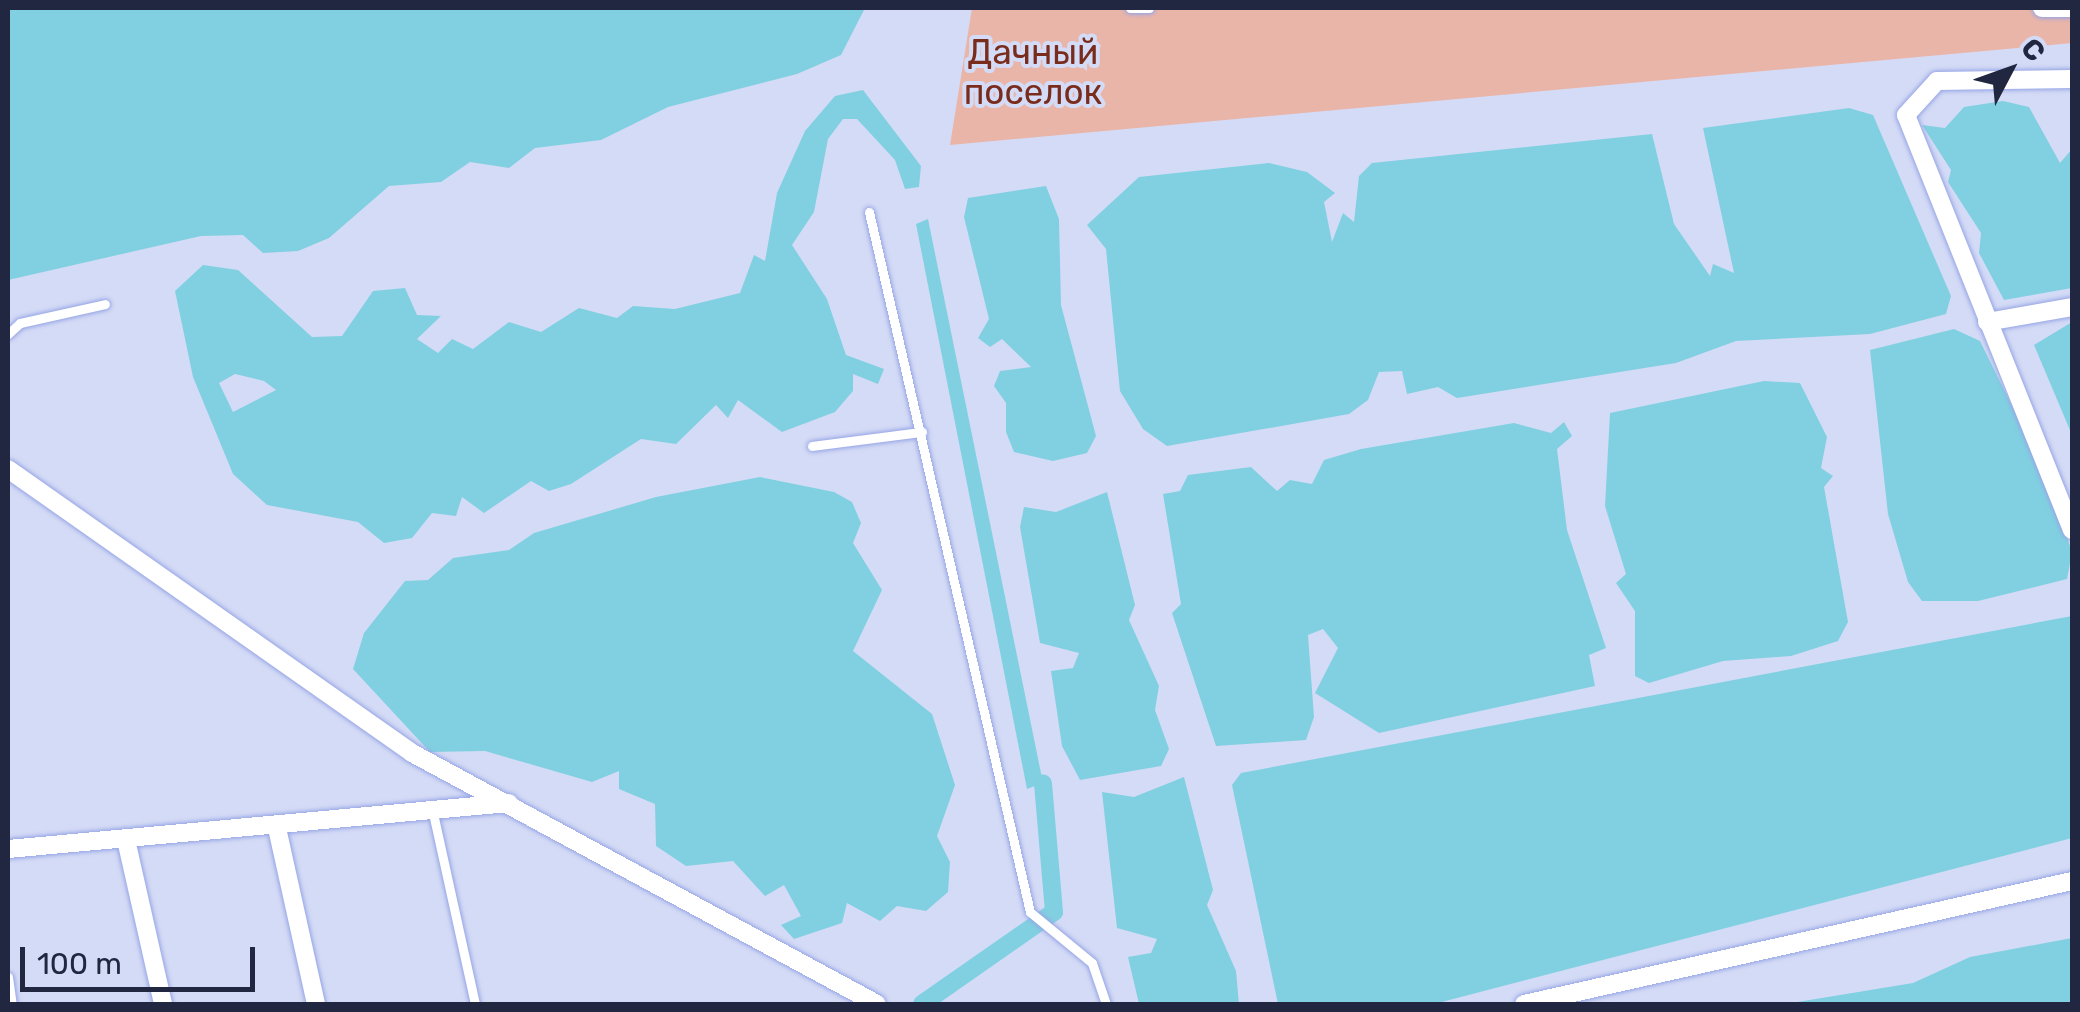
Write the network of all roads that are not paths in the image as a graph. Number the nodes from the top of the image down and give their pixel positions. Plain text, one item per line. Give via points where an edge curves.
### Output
1 (1130, 8) edge
2 (1150, 8) edge
3 (2042, 8) edge
4 (2072, 8) edge
5 (2072, 79) edge
6 (869, 212) dead end
7 (105, 304) dead end
8 (2072, 306) edge
9 (1987, 322) junction
10 (8, 334) edge
11 (922, 432) junction
12 (812, 446) dead end
13 (8, 469) edge
14 (2072, 530) edge
15 (509, 803) junction
16 (433, 813) junction
17 (277, 828) junction
18 (127, 844) junction
19 (8, 849) edge
20 (2072, 881) edge
21 (8, 977) edge
22 (12, 1004) edge
23 (163, 1004) edge
24 (316, 1004) edge
25 (475, 1004) edge
26 (877, 1004) edge
27 (1106, 1004) edge
28 (1524, 1004) edge

1 - 2 lane
3 - 4 street
5 - 9 street via 1937,81 1906,115
6 - 11 lane
7 - 10 lane via 20,323
8 - 9 street
9 - 14 street
11 - 12 lane
11 - 27 lane via 1030,912 1092,964
13 - 15 street via 412,753
15 - 16 street
15 - 26 street
16 - 17 street
16 - 25 lane
17 - 18 street
17 - 24 street
18 - 19 street
18 - 23 street
20 - 28 street
21 - 22 lane

